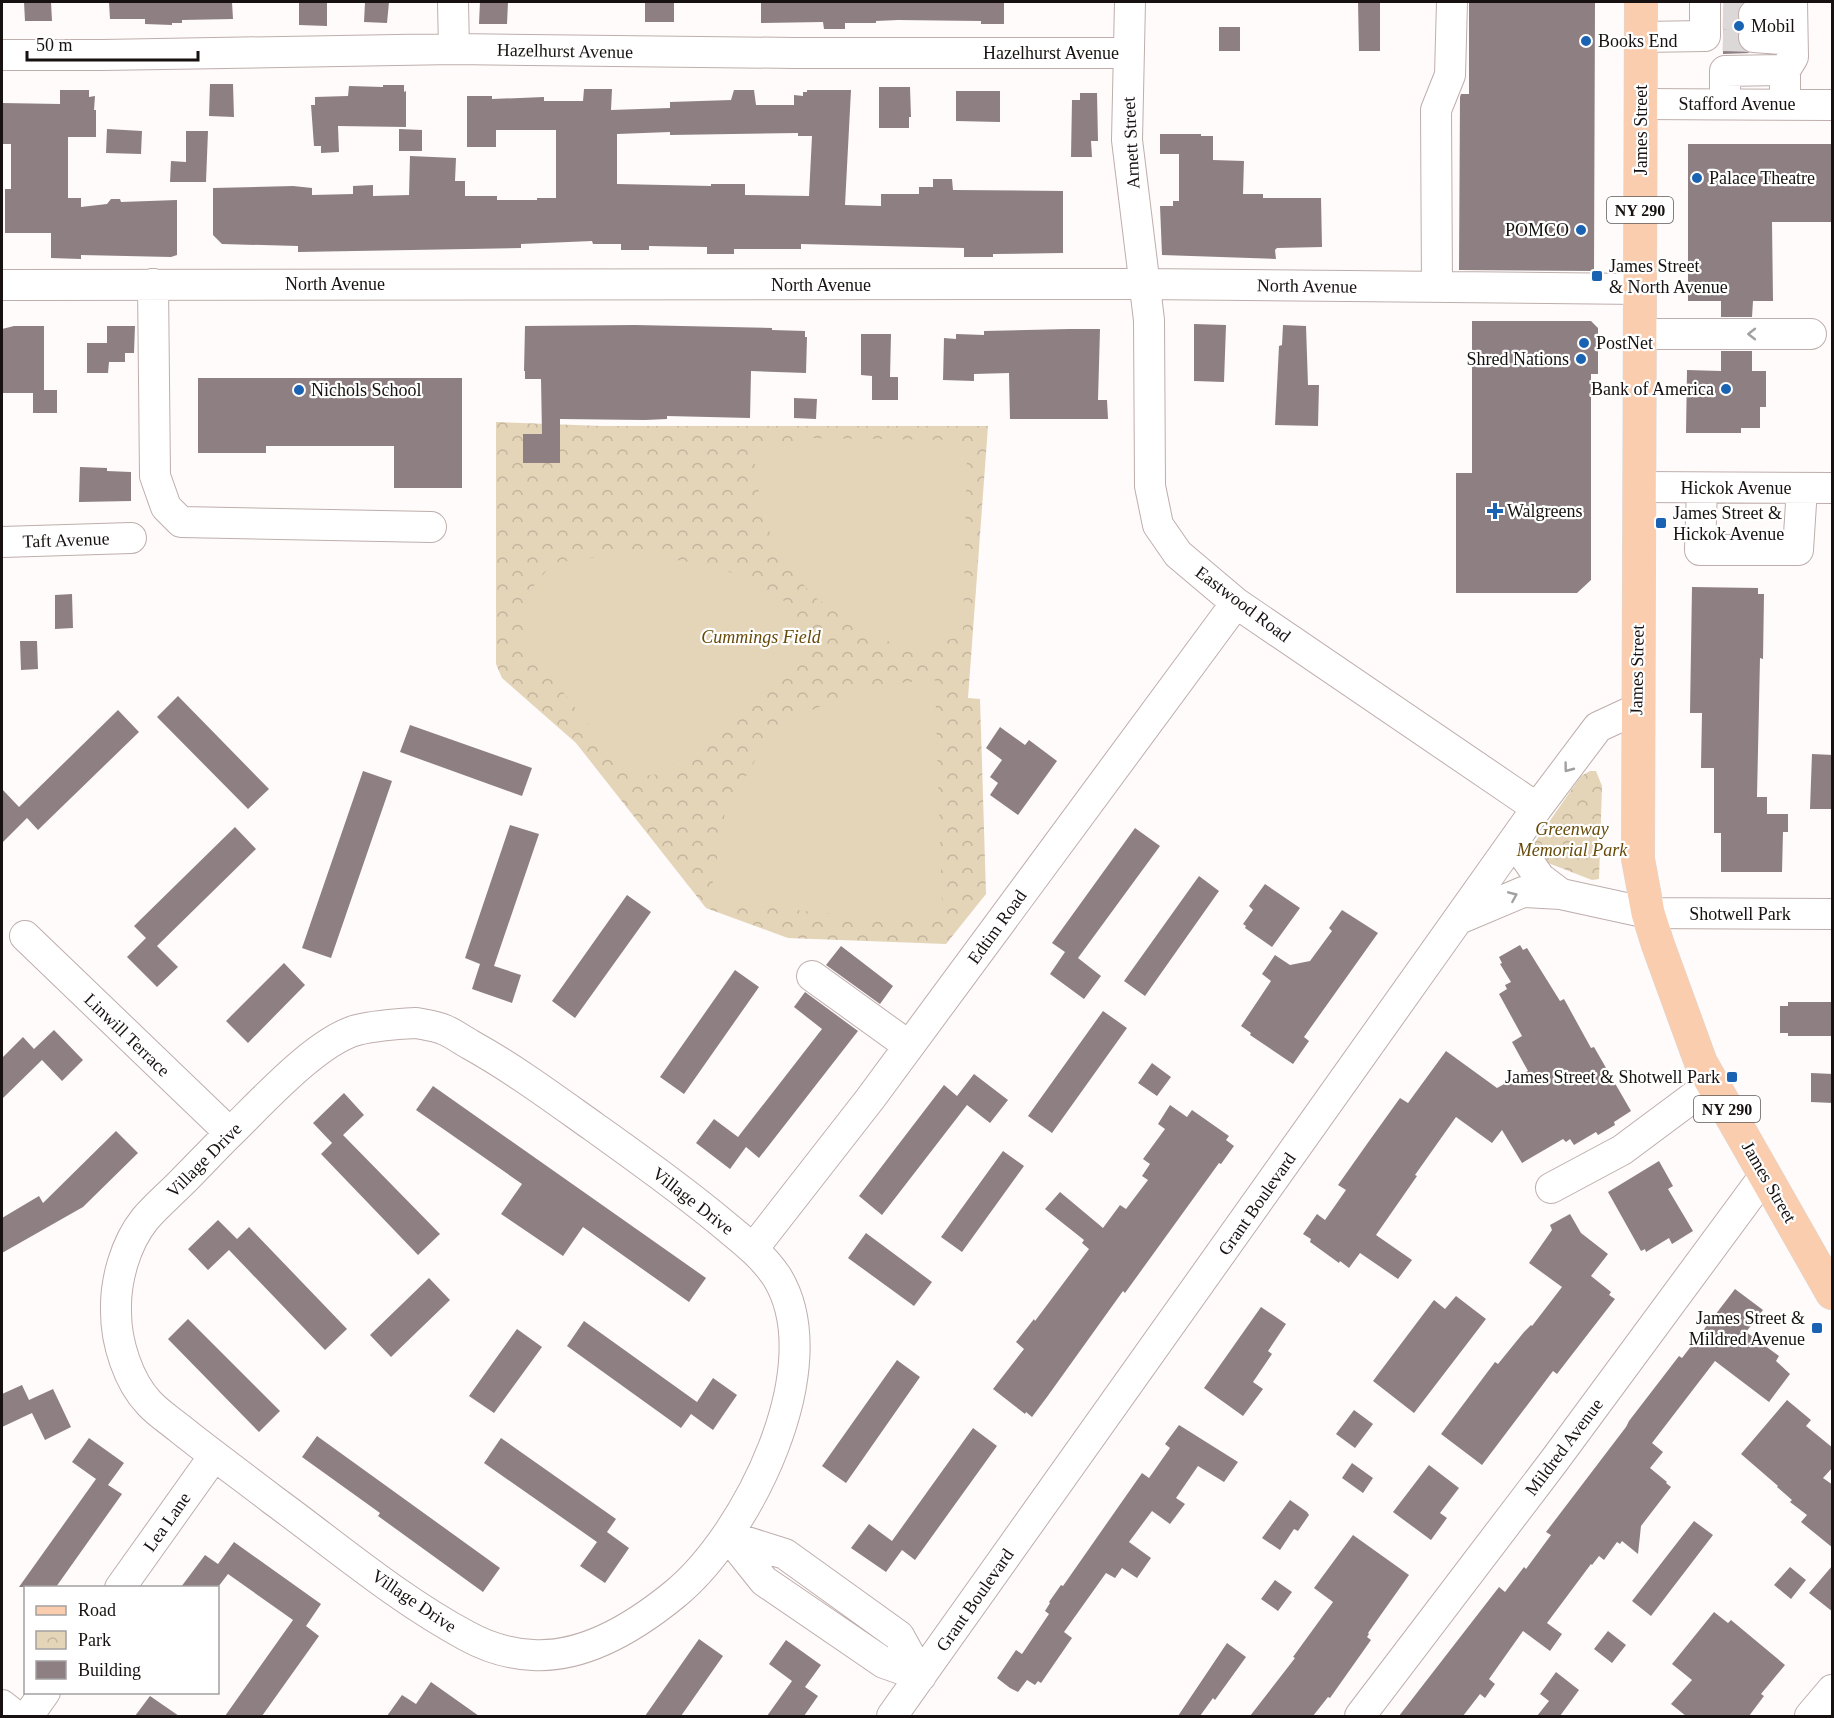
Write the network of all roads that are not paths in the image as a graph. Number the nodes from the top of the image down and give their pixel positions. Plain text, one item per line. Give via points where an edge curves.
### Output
1 (453, 2) edge
2 (1130, 2) edge
3 (1452, 2) edge
4 (1641, 2) edge
5 (1792, 19) edge
6 (1712, 20) edge
7 (1754, 26) tunnel mouth
8 (1641, 36) junction
9 (453, 49) junction
10 (1129, 53) junction
11 (2, 55) edge
12 (1725, 70) junction
13 (1785, 70) junction
14 (1641, 104) junction
15 (1725, 104) junction
16 (1785, 105) junction
17 (1833, 105) edge
18 (153, 284) junction
19 (1143, 284) junction
20 (2, 285) edge
21 (1437, 287) junction
22 (1640, 289) junction
23 (1640, 334) junction
24 (1811, 334) dead end
25 (1639, 487) junction
26 (1702, 488) junction
27 (1803, 488) junction
28 (1833, 488) edge
29 (431, 527) dead end
30 (131, 538) dead end
31 (2, 543) edge
32 (1236, 603) junction
33 (1637, 709) junction
34 (1537, 808) junction
35 (1514, 841) junction
36 (1561, 894) junction
37 (1648, 913) junction
38 (1833, 914) edge
39 (1459, 919) junction
40 (25, 936) dead end
41 (812, 976) dead end
42 (909, 1046) junction
43 (1712, 1083) junction
44 (230, 1134) junction
45 (1765, 1175) junction
46 (1551, 1188) dead end
47 (753, 1249) junction
48 (1833, 1293) edge
49 (214, 1456) junction
50 (728, 1536) junction
51 (121, 1586) edge
52 (921, 1676) junction
53 (1833, 1690) edge
54 (44, 1694) edge
55 (2, 1705) edge
56 (16, 1716) edge
57 (28, 1716) edge
58 (892, 1716) edge
59 (1360, 1716) edge
60 (1810, 1716) edge

1 - 9 street
2 - 10 street, Arnett Street
3 - 21 street via 1450,75 1436,110
4 - 8 main road, James Street / NY 290
5 - 7 street
5 - 13 street via 1793,57
6 - 8 street
6 - 12 street via 1706,53 1713,68
8 - 14 main road, James Street / NY 290
9 - 10 street, Hazelhurst Avenue
9 - 11 street, Hazelhurst Avenue
10 - 19 street, Arnett Street via 1127,140
12 - 13 street
12 - 15 street
13 - 16 street
14 - 15 street, Stafford Avenue
14 - 22 main road, James Street / NY 290
15 - 16 street, Stafford Avenue
16 - 17 street, Stafford Avenue
18 - 19 street, North Avenue
18 - 20 street, North Avenue
18 - 29 street via 155,476 166,507 181,522
19 - 21 street, North Avenue
19 - 32 street, Eastwood Road via 1149,320 1150,486 1158,525 1178,554
21 - 22 street, North Avenue
22 - 23 main road, James Street / NY 290
24 -> 23 street
23 - 25 main road, James Street / NY 290
25 - 26 street, Hickok Avenue
25 - 33 main road, James Street / NY 290
26 - 27 street, Hickok Avenue
26 - 27 street via 1700,550 1798,550
27 - 28 street, Hickok Avenue
30 - 31 street, Taft Avenue
32 - 34 street, Eastwood Road
32 - 42 street, Edtim Road
33 -> 34 street, Grant Boulevard via 1598,727
33 - 37 main road, James Street / NY 290 via 1638,859
34 - 35 street, Grant Boulevard
35 - 36 street via 1540,878
35 - 39 street, Grant Boulevard
36 - 37 street, Shotwell Park
39 -> 36 street, Shotwell Park via 1522,892
37 - 38 street, Shotwell Park
37 - 43 main road, James Street / NY 290 via 1665,969
39 - 52 street, Grant Boulevard
40 - 44 street, Linwill Terrace
41 - 42 street
42 - 47 street, Edtim Road
43 - 45 main road, James Street / NY 290
43 - 46 street via 1622,1150
44 - 47 street, Village Drive via 307,1060 334,1040 387,1024 416,1023 442,1028 502,1062 682,1189
44 - 49 street, Village Drive via 144,1221 128,1249 115,1308 118,1339 135,1385 149,1404
45 - 48 main road, James Street / NY 290
45 - 59 street, Mildred Avenue
47 - 50 street, Village Drive via 776,1275 787,1299 794,1326 794,1358 790,1393 772,1452
49 - 50 street, Village Drive via 414,1604 470,1638 503,1651 560,1654 617,1635 689,1583
49 - 51 street, Lea Lane
50 - 52 street via 784,1554 899,1636
52 - 58 street, Grant Boulevard
53 - 60 street
54 - 57 street
55 - 56 street

